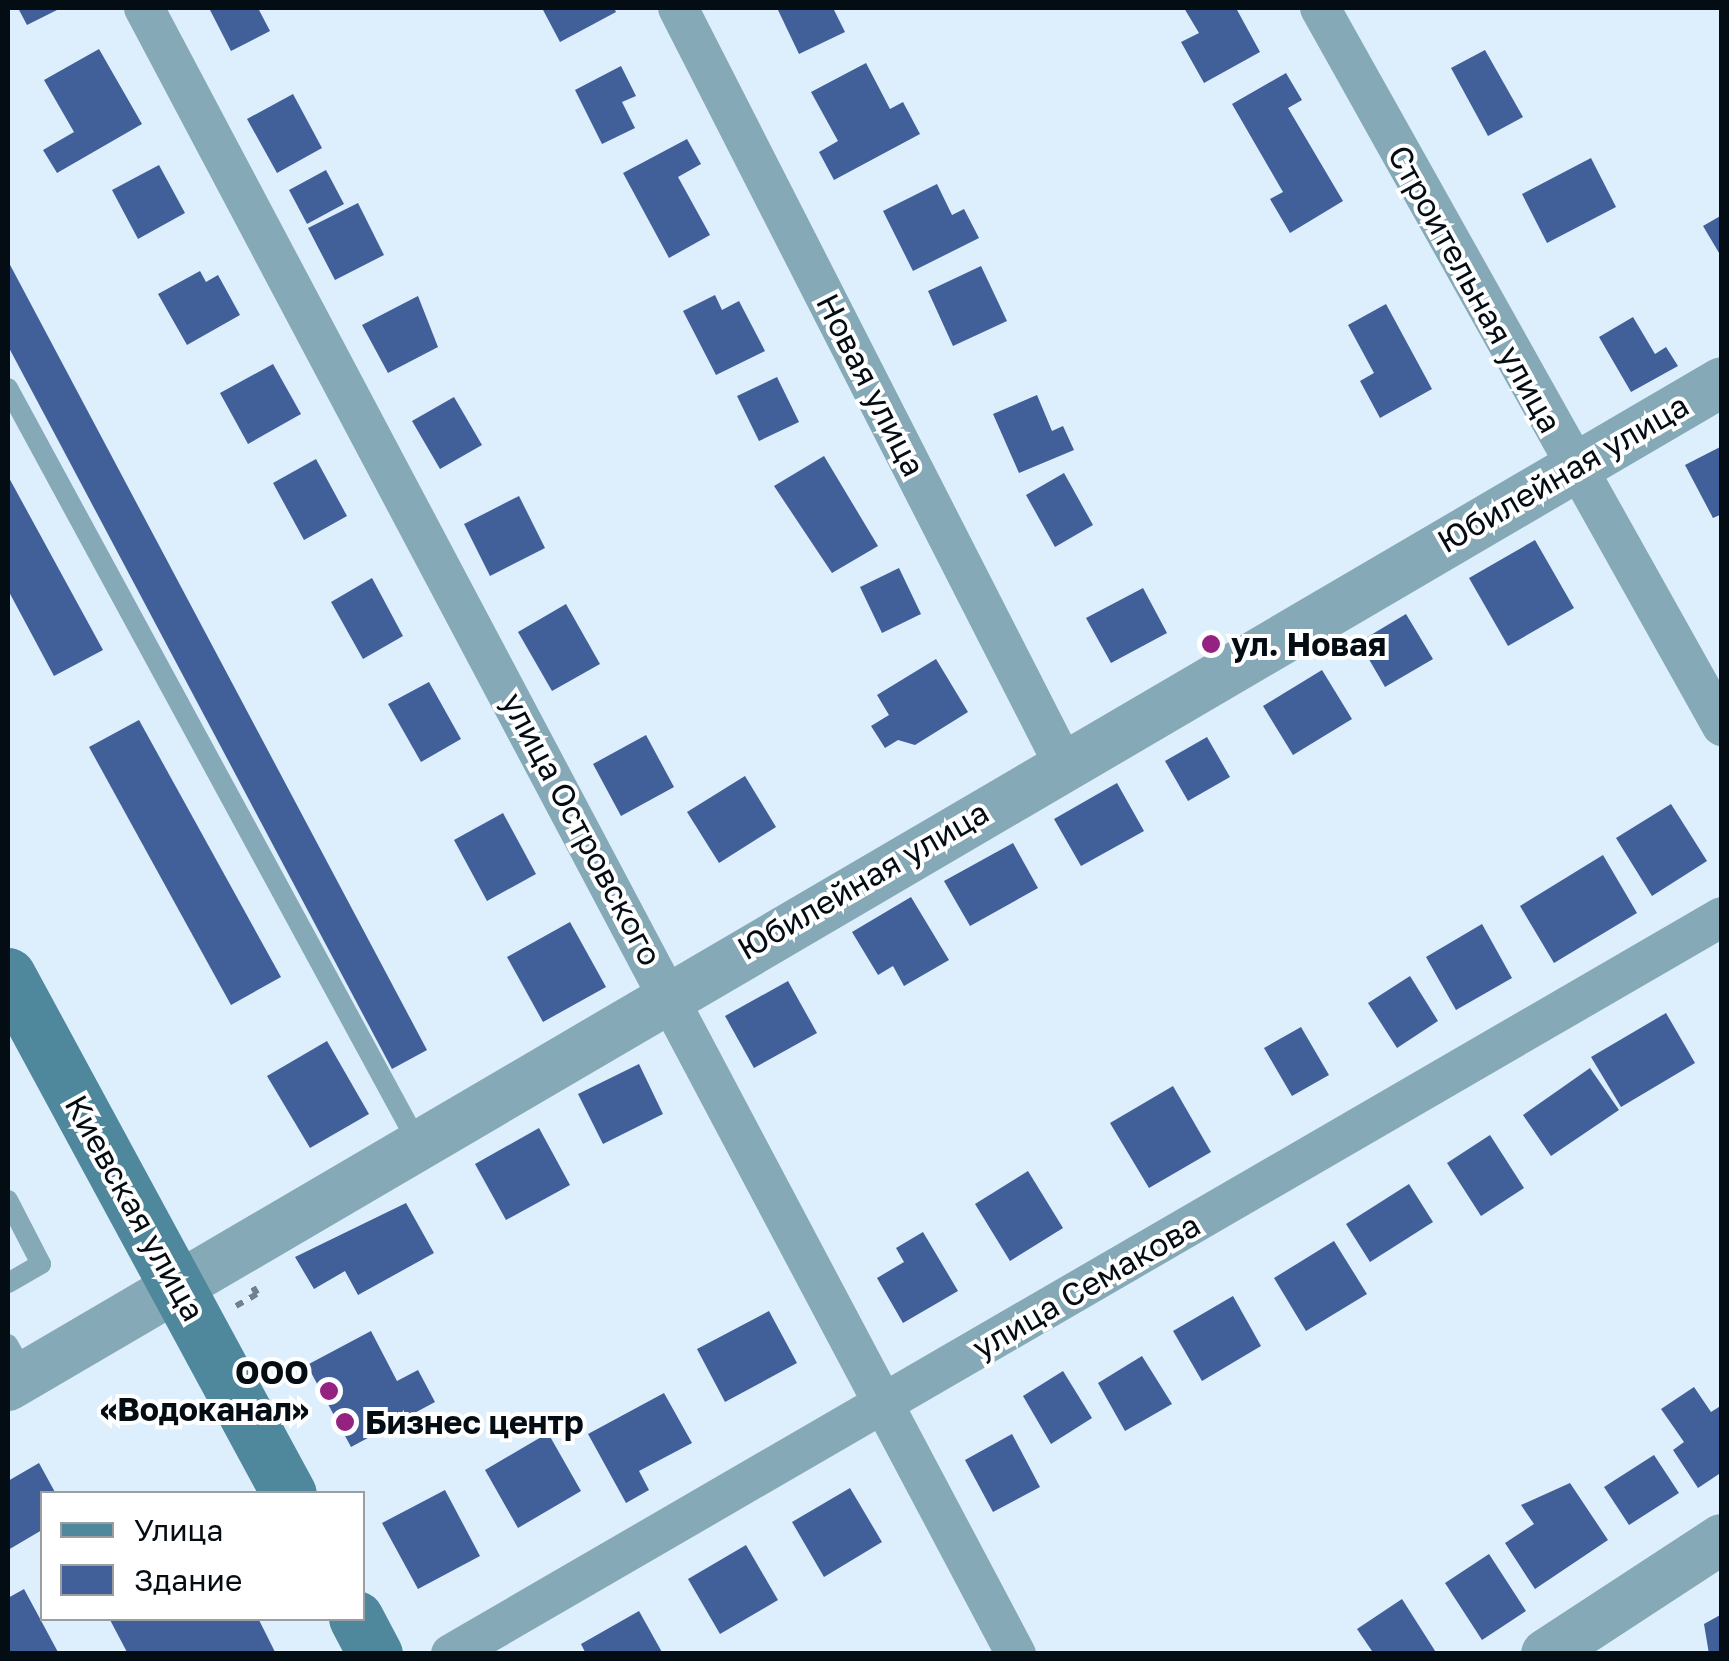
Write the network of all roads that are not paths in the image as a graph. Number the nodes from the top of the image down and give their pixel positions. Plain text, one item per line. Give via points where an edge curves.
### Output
1 (144, 8) edge
2 (678, 8) edge
3 (1320, 8) edge
4 (1722, 382) edge
5 (8, 388) edge
6 (1573, 466) junction
7 (1722, 726) edge
8 (1064, 762) junction
9 (1722, 917) edge
10 (8, 975) edge
11 (670, 994) junction
12 (418, 1143) junction
13 (8, 1200) edge
14 (8, 1283) edge
15 (177, 1284) junction
16 (13, 1368) edge
17 (884, 1404) junction
18 (288, 1491) edge
19 (1722, 1539) edge
20 (358, 1621) edge
21 (375, 1654) edge
22 (451, 1654) edge
23 (1016, 1654) edge
24 (1546, 1654) edge

1 - 11 street, улица Островского
2 - 8 street, Новая улица
3 - 6 street, Строительная улица
4 - 6 street, Юбилейная улица
5 - 12 lane
6 - 7 street, Строительная улица
6 - 8 street, Юбилейная улица
8 - 11 street, Юбилейная улица
9 - 17 street, улица Семакова
10 - 15 main road, Киевская улица
11 - 12 street, Юбилейная улица
11 - 17 street, улица Островского
12 - 15 street, Юбилейная улица
13 - 14 lane via 41,1264
15 - 16 street, Юбилейная улица
15 - 18 main road, Киевская улица
17 - 22 street, улица Семакова
17 - 23 street, улица Островского
19 - 24 street
20 - 21 main road

